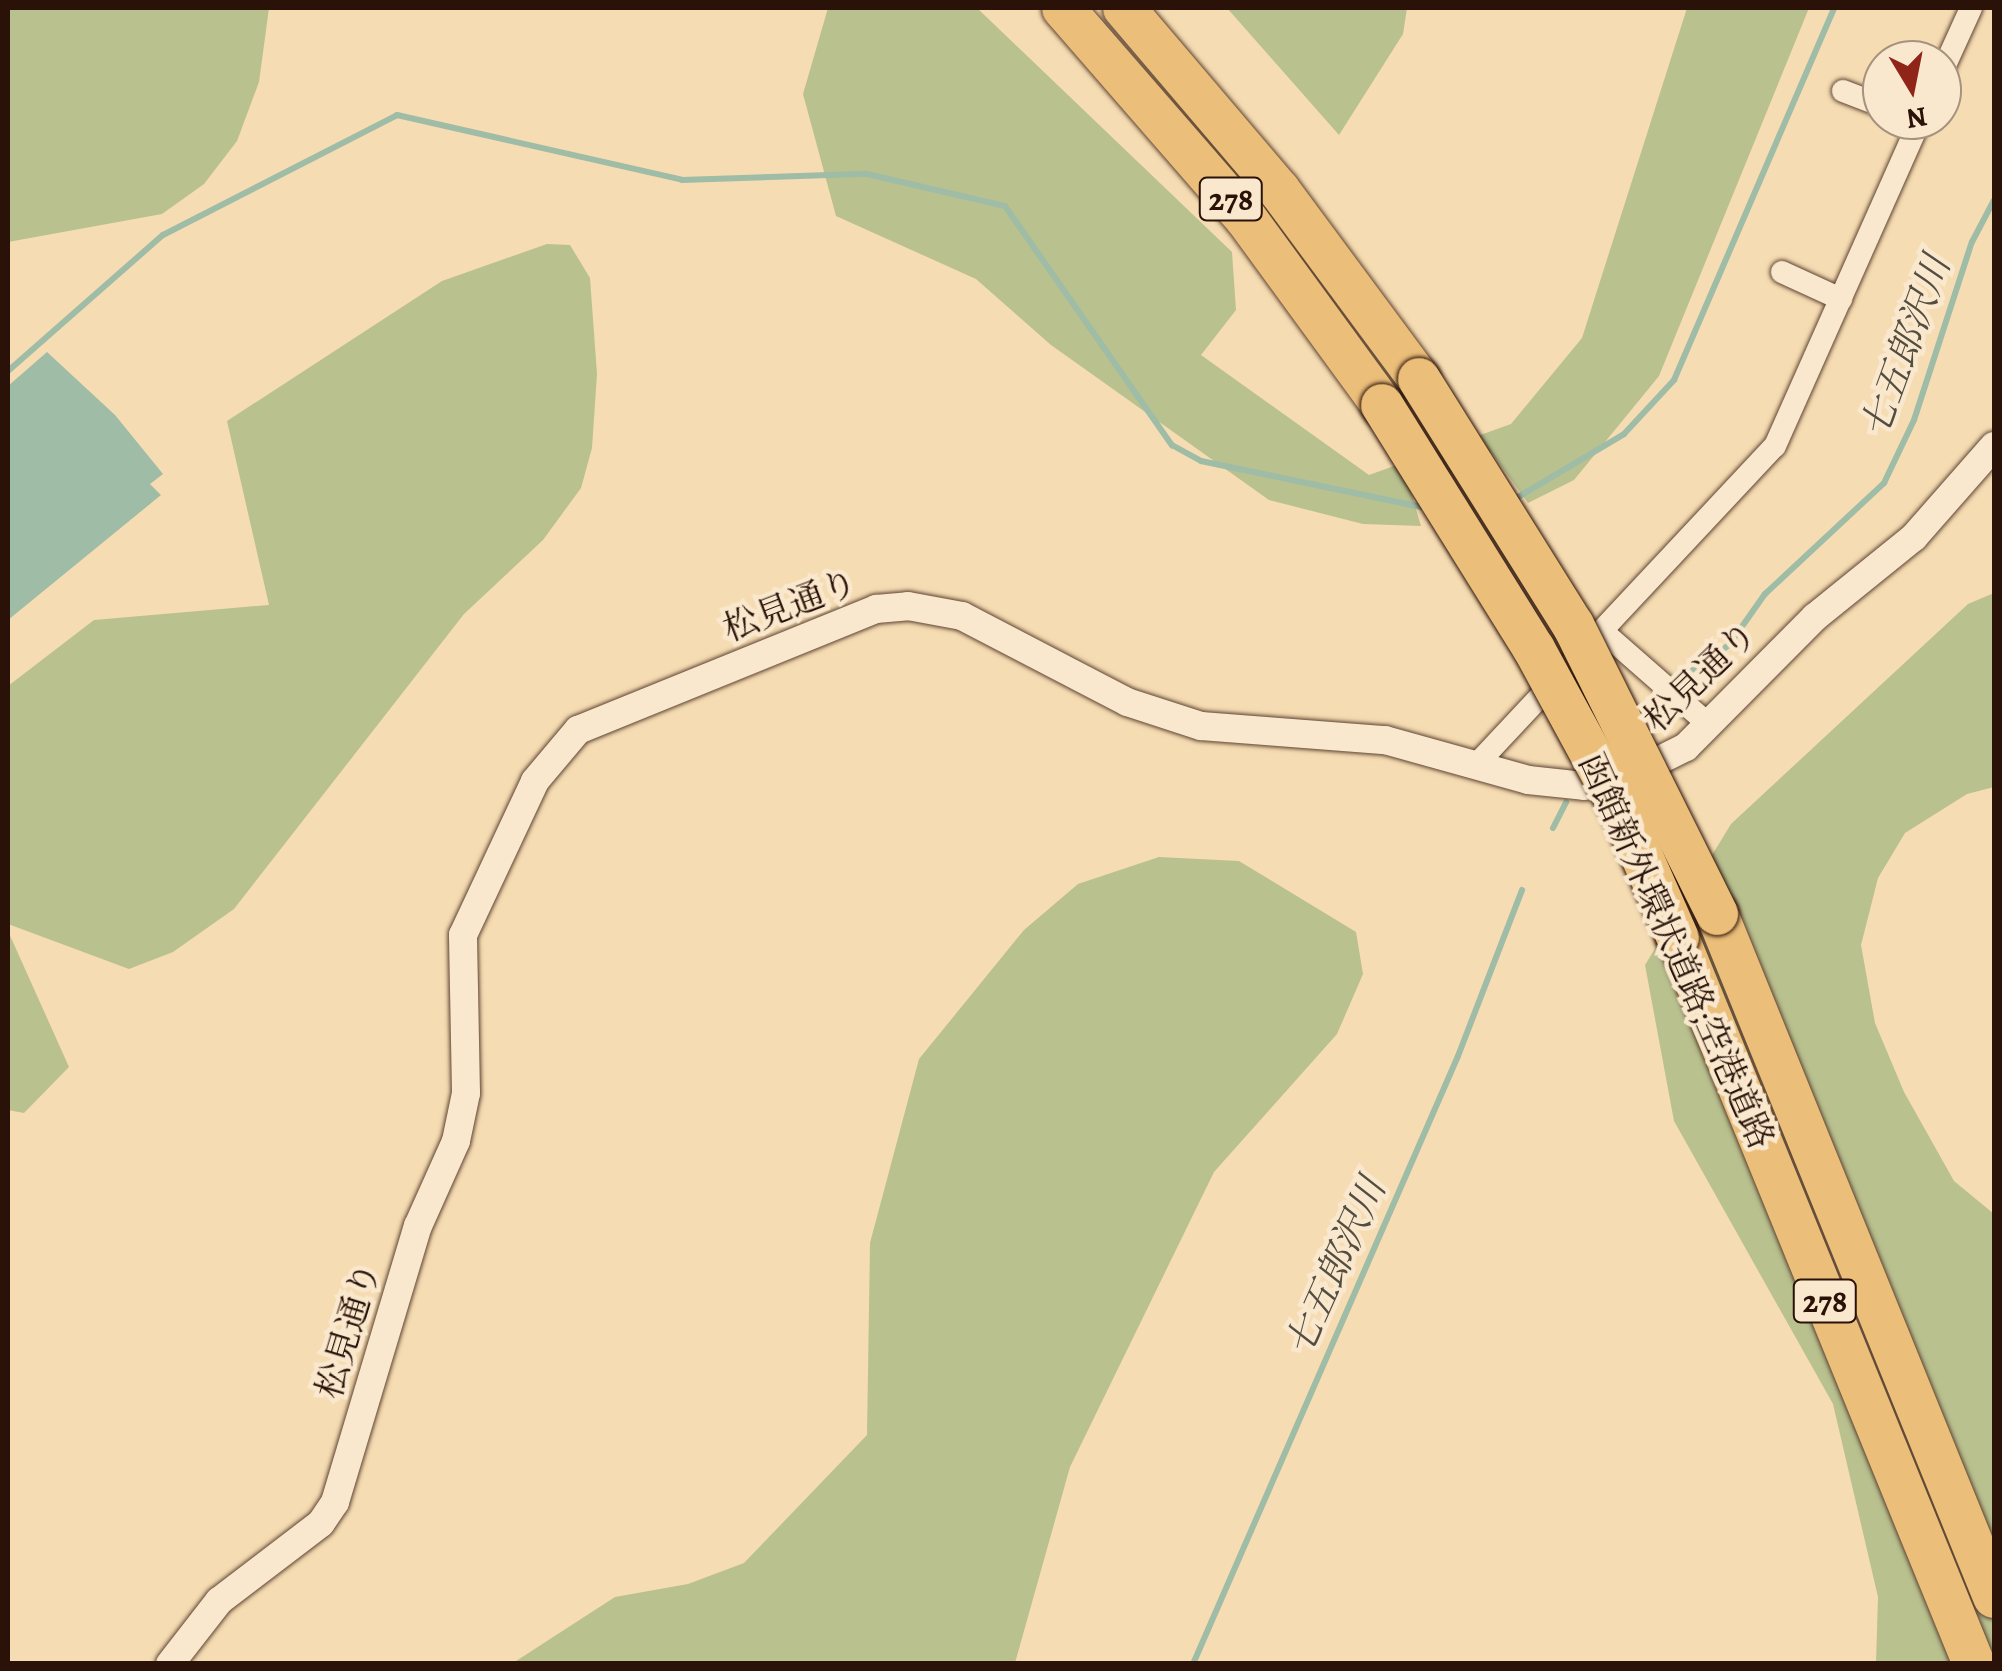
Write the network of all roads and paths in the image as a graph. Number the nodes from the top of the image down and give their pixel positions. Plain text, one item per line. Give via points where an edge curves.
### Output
1 (1062, 8) edge
2 (1124, 8) edge
3 (1970, 8) edge
4 (1956, 40) edge
5 (1843, 91) dead end
6 (1862, 98) edge
7 (1911, 140) edge
8 (1782, 272) dead end
9 (1842, 299) junction
10 (1994, 446) edge
11 (1602, 631) junction
12 (1707, 723) junction
13 (1476, 765) junction
14 (1994, 1597) edge
15 (170, 1664) edge
16 (1974, 1664) edge

1 - 16 highway, 函館新外環状道路;空港道路 / 278, bridge via 1245,216 1382,405 1534,649 1622,809 1678,938
2 - 14 highway, 函館新外環状道路;空港道路 / 278, bridge via 1280,190 1419,378 1573,626 1717,914
3 - 4 street
5 - 6 street
7 - 9 street
8 - 9 street
9 - 11 street via 1775,446
10 - 12 street, 松見通り via 1914,537 1815,617
11 - 12 street
11 - 13 street
12 - 13 street, 松見通り via 1667,761 1618,781 1584,786 1528,780
13 - 15 street, 松見通り via 1385,740 1201,726 1127,702 962,616 908,606 876,609 578,730 535,780 462,935 466,1094 456,1141 418,1226 335,1502 321,1523 218,1601

